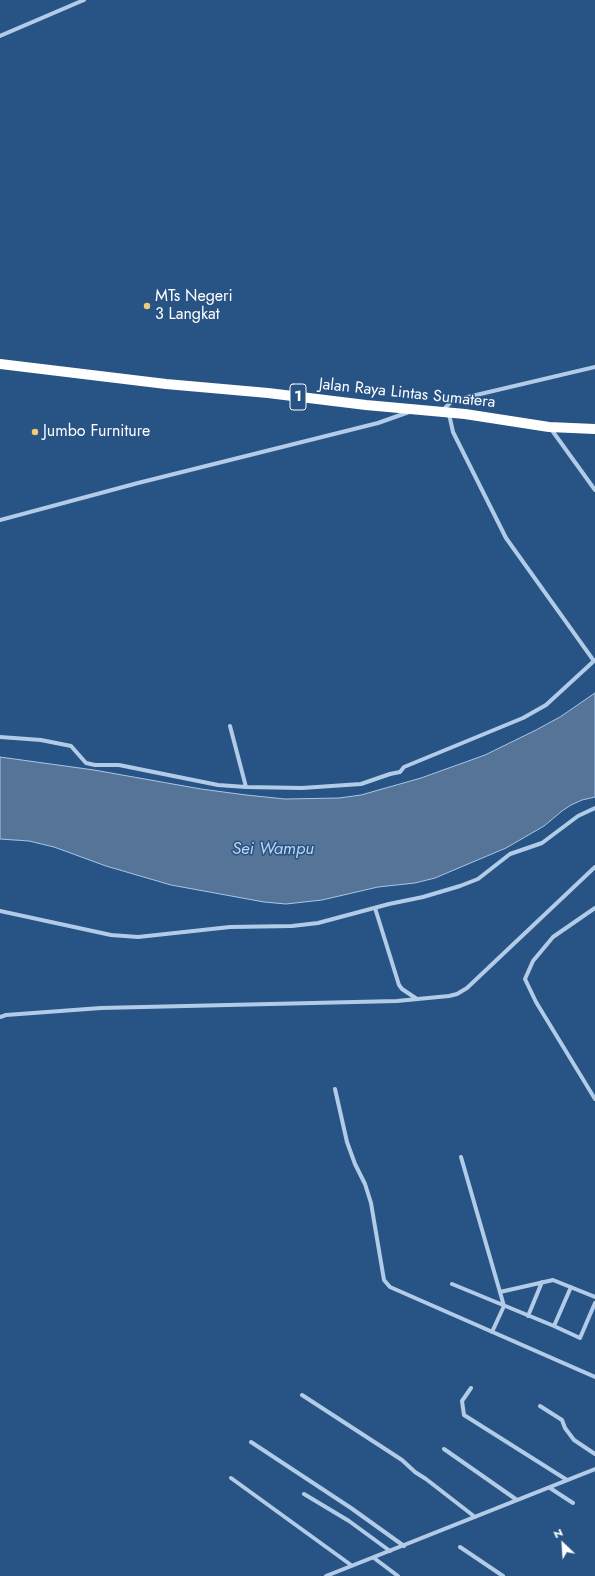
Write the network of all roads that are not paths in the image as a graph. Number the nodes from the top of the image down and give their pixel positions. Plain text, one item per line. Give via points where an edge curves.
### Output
1 (84, 0) edge
2 (0, 36) edge
3 (0, 364) edge
4 (595, 367) edge
5 (413, 410) junction
6 (445, 413) junction
7 (549, 427) junction
8 (595, 429) edge
9 (595, 490) edge
10 (0, 520) edge
11 (594, 660) edge
12 (230, 726) dead end
13 (0, 737) edge
14 (246, 787) junction
15 (595, 808) edge
16 (595, 867) edge
17 (375, 908) junction
18 (595, 908) edge
19 (0, 911) edge
20 (417, 999) junction
21 (0, 1017) edge
22 (335, 1089) dead end
23 (595, 1099) edge
24 (461, 1156) dead end
25 (542, 1282) junction
26 (452, 1284) dead end
27 (571, 1287) junction
28 (500, 1292) junction
29 (595, 1296) edge
30 (595, 1303) edge
31 (504, 1306) junction
32 (528, 1316) junction
33 (554, 1326) junction
34 (492, 1332) junction
35 (595, 1377) edge
36 (471, 1388) dead end
37 (302, 1395) dead end
38 (540, 1406) dead end
39 (251, 1442) dead end
40 (444, 1449) dead end
41 (595, 1454) edge
42 (595, 1469) edge
43 (231, 1478) dead end
44 (567, 1480) junction
45 (550, 1488) junction
46 (304, 1494) dead end
47 (517, 1500) junction
48 (573, 1503) dead end
49 (475, 1517) junction
50 (404, 1546) junction
51 (460, 1547) dead end
52 (390, 1551) junction
53 (374, 1558) junction
54 (351, 1565) junction
55 (326, 1576) edge
56 (398, 1576) edge
57 (503, 1576) edge

1 - 2 street
3 - 5 highway, Jalan Raya Lintas Sumatera / 1
4 - 6 street via 455,400
5 - 6 highway, Jalan Raya Lintas Sumatera / 1
5 - 10 street via 378,423
6 - 7 highway, Jalan Raya Lintas Sumatera / 1
6 - 11 street via 506,538
7 - 8 highway, Jalan Raya Lintas Sumatera / 1
7 - 9 street
11 - 14 street via 546,705 523,718 404,767 400,772 361,784 302,788
12 - 14 street
13 - 14 street via 41,740 71,746 86,762 95,765 119,765 218,785
15 - 17 street via 578,816 542,843 510,854 478,879 423,897
16 - 20 street via 467,988 449,996
17 - 19 street via 318,923 230,927 138,937 111,935
17 - 20 street via 399,985
18 - 23 street via 553,937 533,961 525,977 525,982 536,1002
20 - 21 street via 101,1008
22 - 34 street via 347,1142 371,1203 384,1280 395,1290
24 - 28 street
25 - 27 street via 552,1280
25 - 28 street
25 - 32 street
26 - 31 street
27 - 29 street
27 - 33 street
28 - 31 street
30 - 33 street via 580,1338
31 - 32 street
31 - 34 street
32 - 33 street
34 - 35 street
36 - 44 street via 462,1401 464,1414
37 - 49 street via 402,1460
38 - 41 street via 562,1420 574,1440
39 - 50 street
40 - 47 street
42 - 44 street
43 - 54 street
44 - 45 street
45 - 47 street
45 - 48 street
46 - 52 street via 349,1521
47 - 49 street
49 - 50 street
50 - 52 street
51 - 57 street
52 - 53 street
53 - 54 street
53 - 56 street
54 - 55 street

